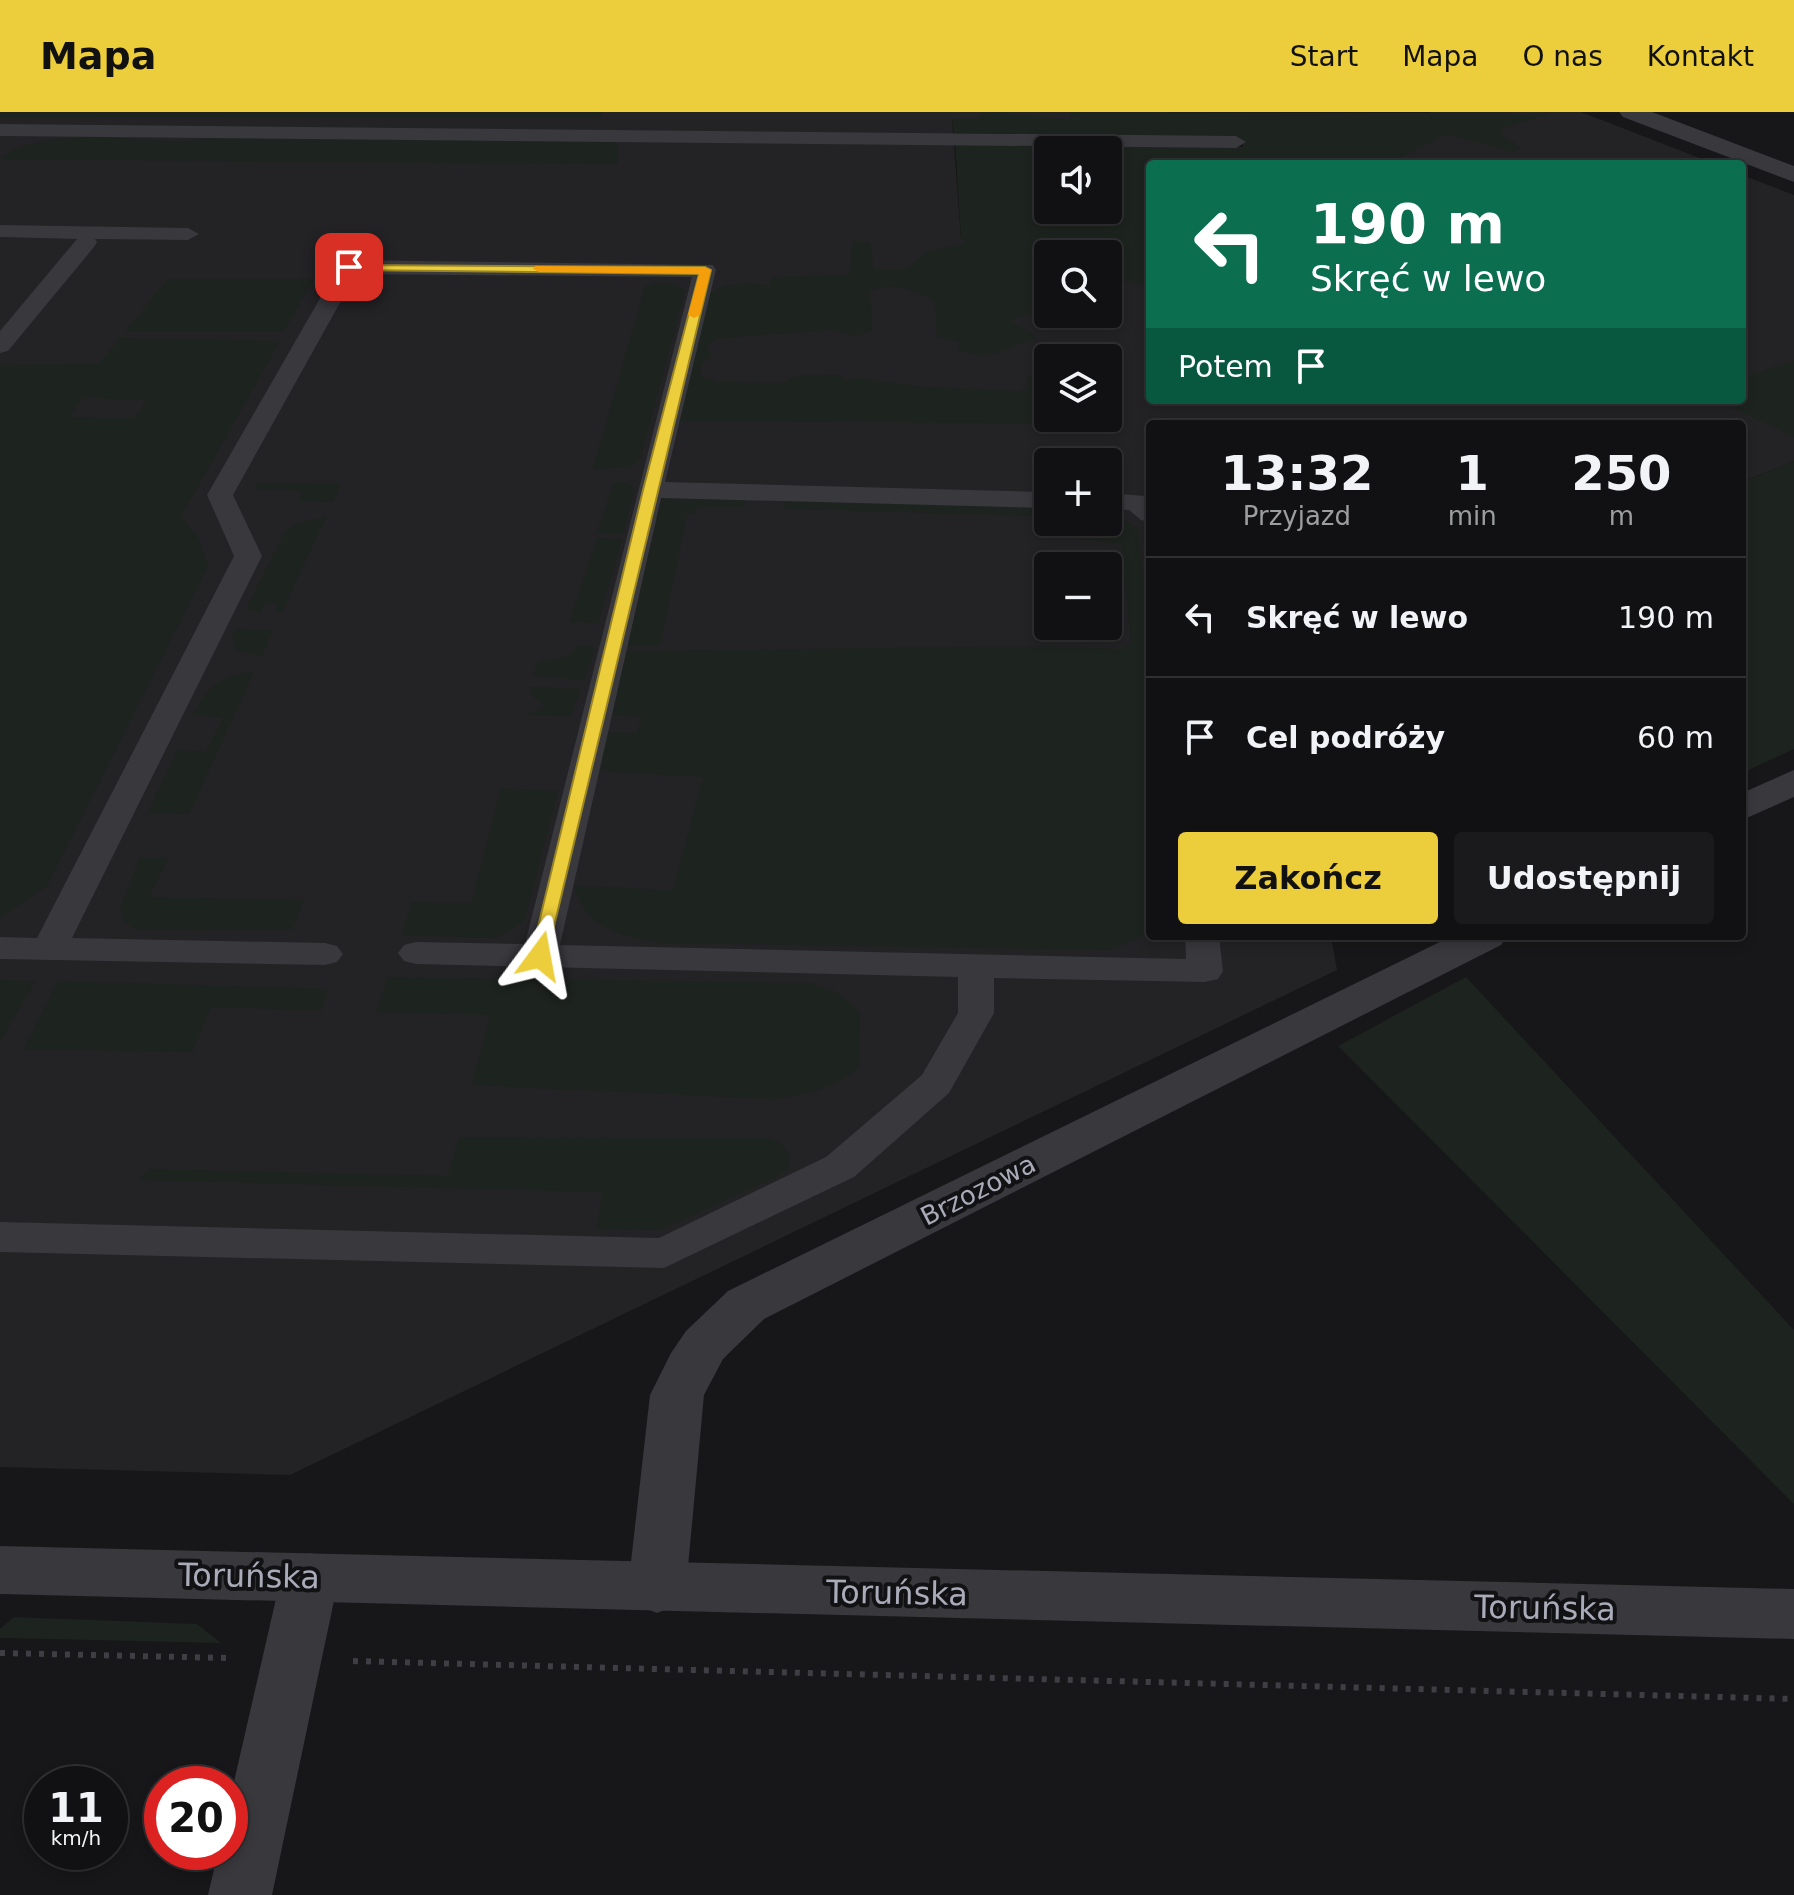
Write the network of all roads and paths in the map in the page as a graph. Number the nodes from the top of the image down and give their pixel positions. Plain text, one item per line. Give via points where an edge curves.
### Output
1 (1631, 112) edge
2 (0, 130) edge
3 (1236, 142) dead end
4 (1794, 175) edge
5 (0, 231) edge
6 (188, 234) dead end
7 (86, 242) dead end
8 (0, 346) edge
9 (650, 490) junction
10 (1034, 500) edge
11 (1122, 502) edge
12 (1146, 511) edge
13 (1794, 782) edge
14 (1746, 806) edge
15 (1202, 940) edge
16 (1478, 940) edge
17 (0, 948) edge
18 (49, 949) junction
19 (416, 953) dead end
20 (325, 954) dead end
21 (540, 956) junction
22 (976, 966) junction
23 (0, 1237) edge
24 (0, 1570) edge
25 (310, 1577) junction
26 (657, 1588) junction
27 (1794, 1614) edge
28 (0, 1653) edge
29 (227, 1658) dead end
30 (348, 1661) dead end
31 (1794, 1699) edge
32 (240, 1895) edge

1 - 4 street
2 - 3 lane
5 - 6 lane
7 - 8 lane
9 - 10 lane
9 - 18 lane via 705,270 349,267 220,495 248,556
9 - 21 lane
11 - 12 lane via 1136,502
13 - 14 street
15 - 22 lane via 1205,971
16 - 26 street, Brzozowa via 746,1305 704,1342 677,1395
17 - 18 lane
18 - 20 lane
19 - 21 lane
21 - 22 lane
22 - 23 lane via 976,1013 936,1084 840,1167 664,1253
24 - 25 street, Toruńska
25 - 26 street, Toruńska
25 - 32 street
26 - 27 street, Toruńska
28 - 29 path
30 - 31 path

